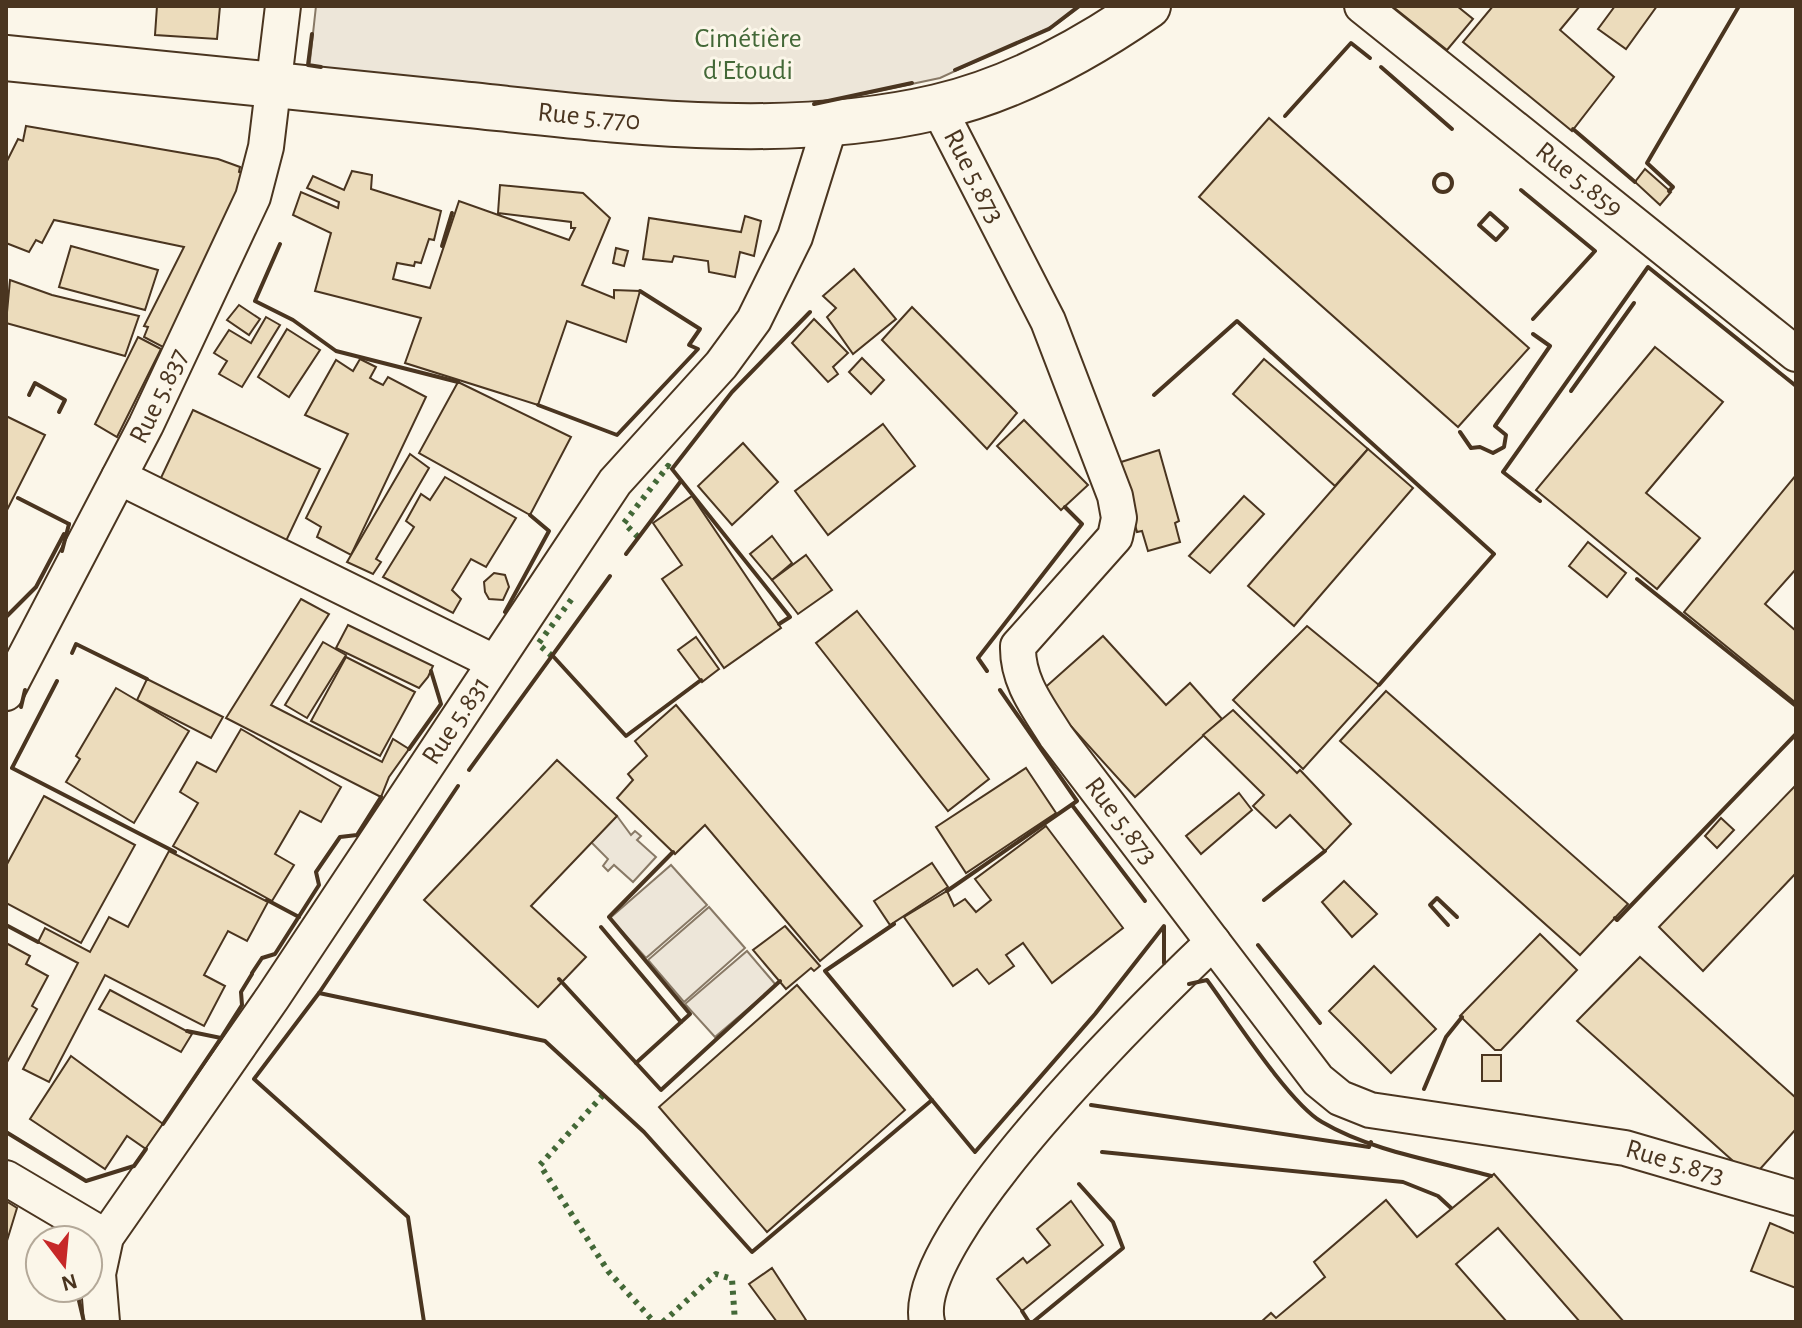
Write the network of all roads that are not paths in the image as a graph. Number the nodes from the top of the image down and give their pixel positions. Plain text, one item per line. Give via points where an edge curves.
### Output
1 (283, 6) edge
2 (1148, 6) edge
3 (1362, 6) edge
4 (6, 58) edge
5 (274, 84) junction
6 (938, 107) junction
7 (830, 125) junction
8 (1796, 354) edge
9 (119, 477) junction
10 (494, 662) junction
11 (6, 693) edge
12 (1213, 942) junction
13 (6, 1178) edge
14 (1796, 1198) edge
15 (106, 1237) junction
16 (102, 1322) edge
17 (927, 1322) edge

1 - 5 street, Rue 5.837
2 - 6 main road, Rue 5.770 via 1047,64
3 - 8 street, Rue 5.859
4 - 5 main road, Rue 5.770
5 - 7 main road, Rue 5.770 via 570,115
5 - 9 street, Rue 5.837 via 253,197
6 - 7 main road, Rue 5.770
6 - 12 street, Rue 5.873 via 1048,321 1119,518 1115,537 1018,646 1018,665 1056,736
7 - 10 street, Rue 5.831 via 795,237 754,320 721,365 615,482
9 - 10 street
9 - 11 street, Rue 5.837
10 - 15 street, Rue 5.831 via 273,997
12 - 14 street, Rue 5.873 via 1318,1080 1340,1098 1370,1110 1625,1148
12 - 17 street via 1136,1015 1029,1135 948,1244 928,1284
13 - 15 street
15 - 16 street, Rue 5.831 via 98,1274

